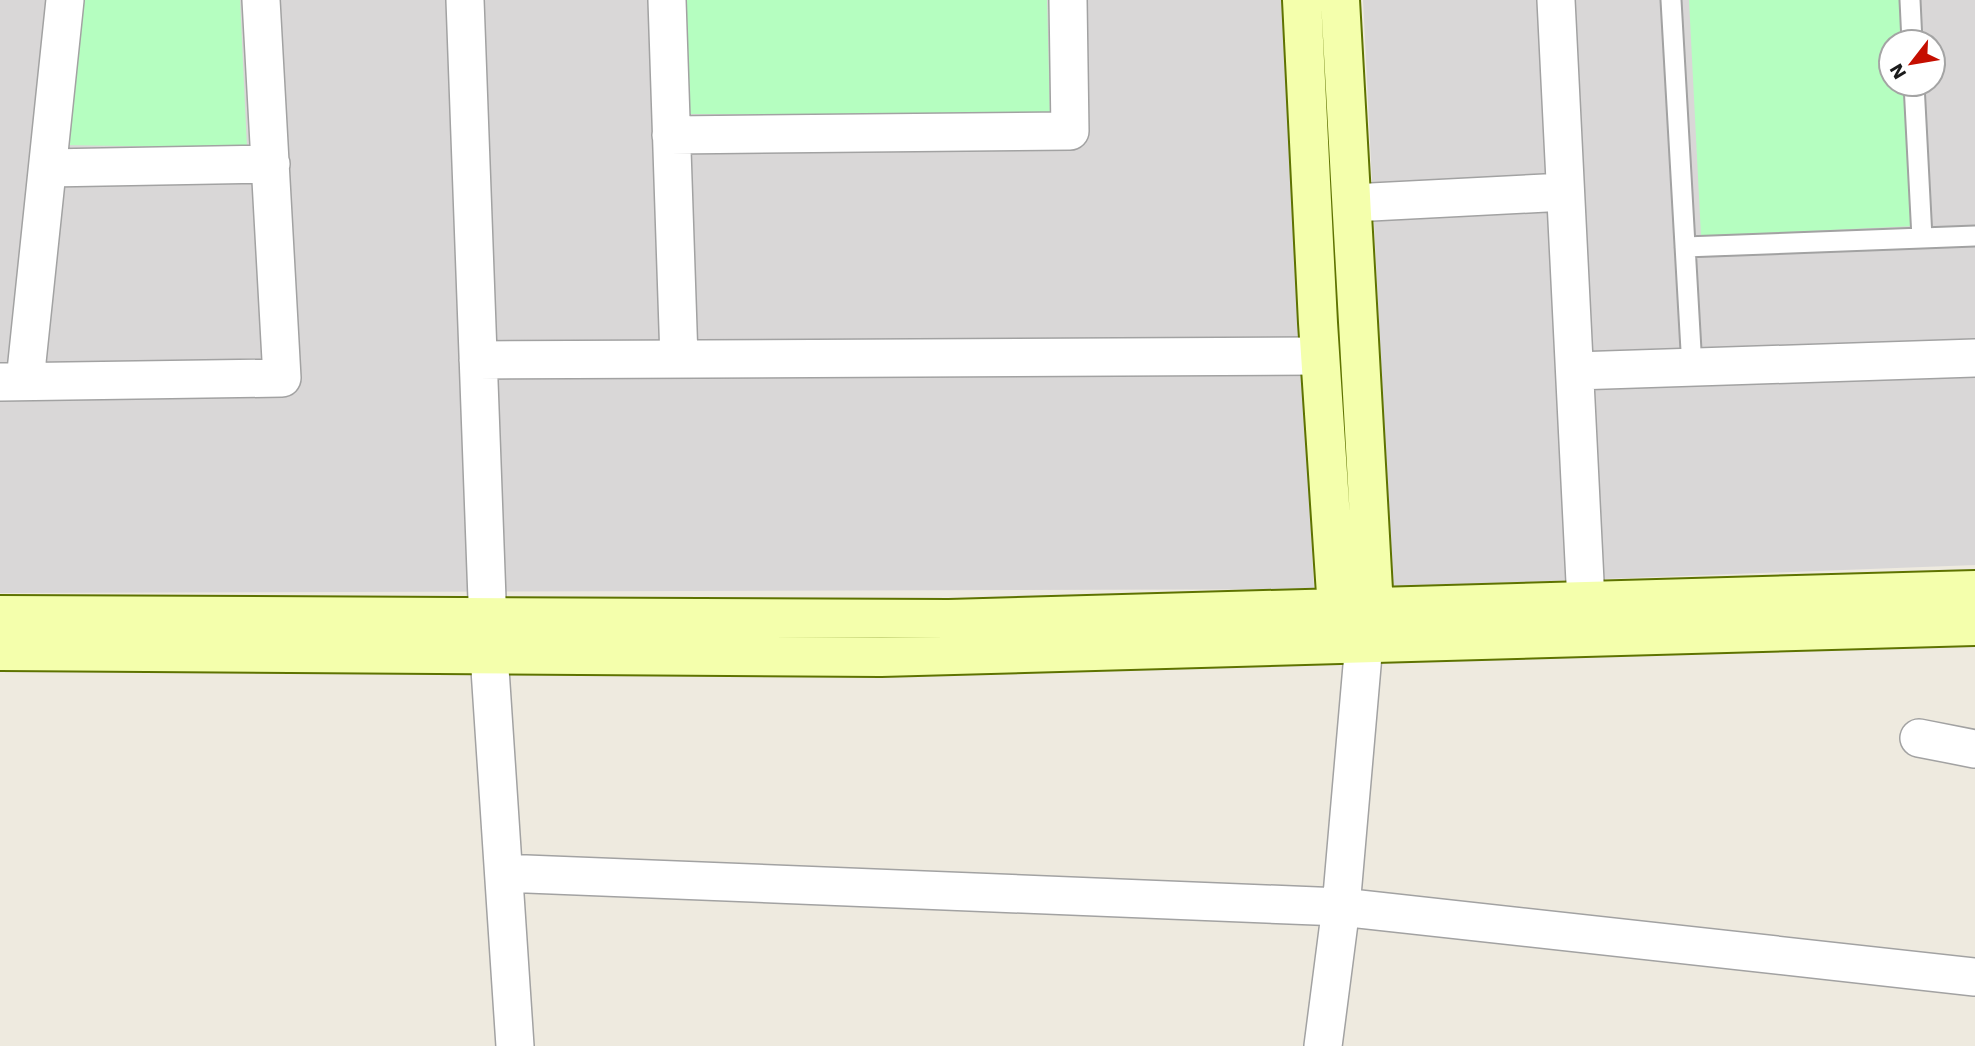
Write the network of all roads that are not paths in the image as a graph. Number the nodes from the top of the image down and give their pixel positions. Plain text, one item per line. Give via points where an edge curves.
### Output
1 (65, 0) edge
2 (261, 0) edge
3 (465, 0) edge
4 (667, 0) edge
5 (1068, 0) edge
6 (1301, 0) edge
7 (1340, 0) edge
8 (1556, 0) edge
9 (1671, 0) edge
10 (1910, 0) edge
11 (1911, 28) edge
12 (1915, 98) edge
13 (671, 135) junction
14 (271, 164) junction
15 (48, 168) junction
16 (1565, 192) junction
17 (1352, 203) junction
18 (1975, 236) edge
19 (1922, 238) junction
20 (1685, 247) junction
21 (1320, 356) junction
22 (1975, 358) edge
23 (679, 359) junction
24 (478, 360) junction
25 (1692, 368) junction
26 (1575, 371) junction
27 (13, 381) edge
28 (1975, 590) edge
29 (1586, 602) junction
30 (0, 615) edge
31 (1358, 620) junction
32 (1975, 625) edge
33 (488, 636) junction
34 (0, 651) edge
35 (1919, 738) dead end
36 (1975, 749) edge
37 (504, 873) junction
38 (1340, 907) junction
39 (1975, 977) edge
40 (516, 1046) edge
41 (1323, 1046) edge

1 - 15 street
2 - 14 street
3 - 24 street
4 - 13 street
5 - 13 street via 1070,131
6 - 21 street
7 - 17 street
8 - 16 street
9 - 20 lane
10 - 11 lane
12 - 19 lane
13 - 23 street
14 - 15 street
14 - 27 street via 282,378
15 - 27 street
16 - 17 street
16 - 26 street
17 - 31 street
18 - 19 lane
19 - 20 lane
20 - 25 lane
21 - 23 street
21 - 31 street
22 - 25 street
23 - 24 street
24 - 33 street
25 - 26 street
26 - 29 street
28 - 29 street
29 - 31 street
30 - 33 street
31 - 32 street
31 - 33 street via 880,657
31 - 38 street
33 - 34 street
33 - 37 street
35 - 36 street
37 - 38 street
37 - 40 street
38 - 39 street
38 - 41 street

